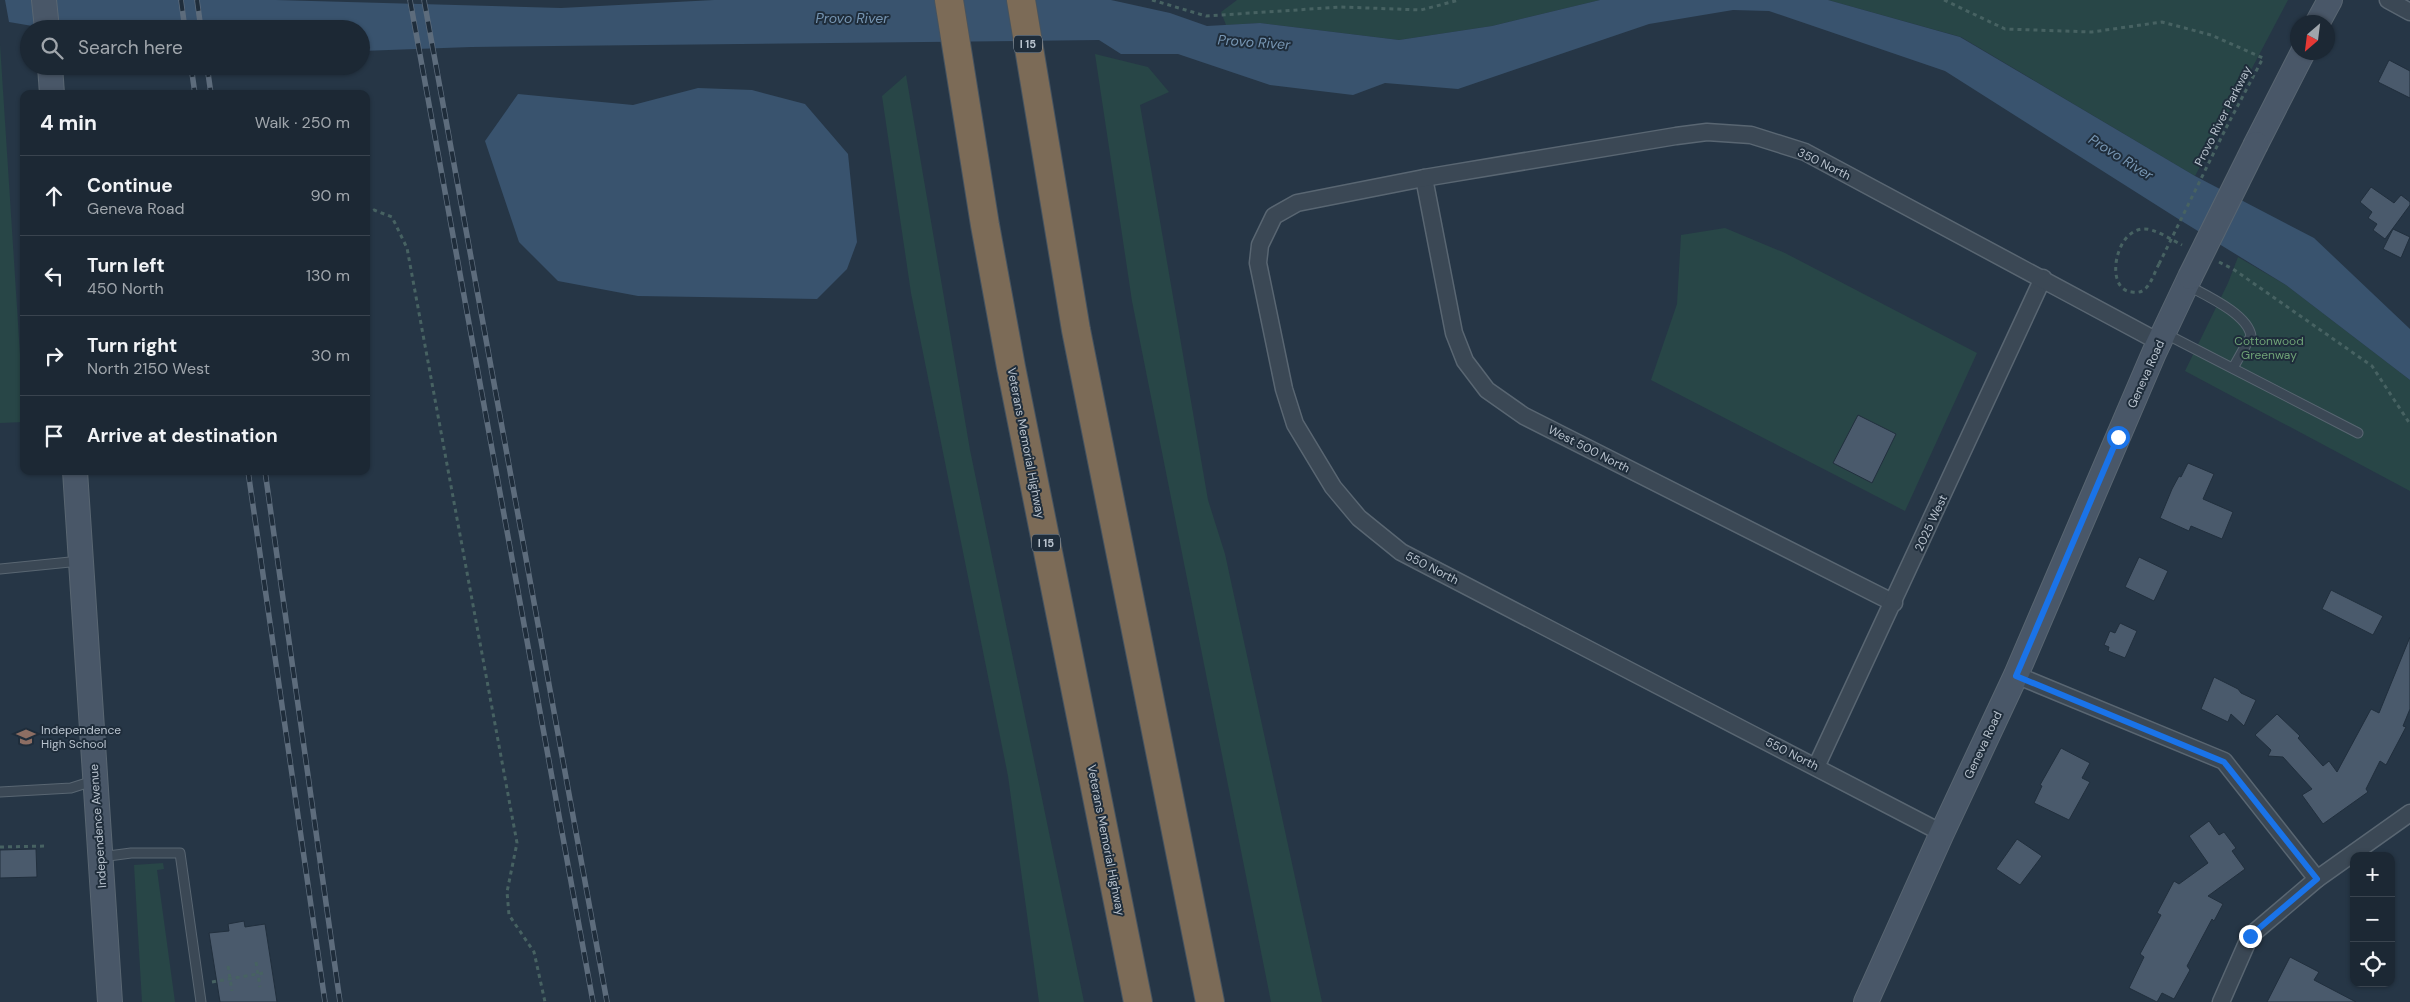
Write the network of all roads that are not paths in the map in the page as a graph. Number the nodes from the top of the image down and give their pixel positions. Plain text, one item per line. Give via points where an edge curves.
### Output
1 (44, 0) edge
2 (949, 0) edge
3 (1021, 0) edge
4 (2330, 0) edge
5 (2388, 0) edge
6 (2410, 12) edge
7 (2322, 15) edge
8 (46, 20) edge
9 (2299, 60) edge
10 (1424, 178) junction
11 (2043, 278) junction
12 (2188, 281) junction
13 (2162, 338) junction
14 (2233, 368) junction
15 (2358, 433) dead end
16 (75, 475) edge
17 (80, 561) junction
18 (0, 569) edge
19 (1894, 603) junction
20 (2016, 676) junction
21 (1816, 767) junction
22 (95, 780) junction
23 (0, 792) edge
24 (2410, 812) edge
25 (1942, 833) junction
26 (100, 857) junction
27 (2317, 879) junction
28 (110, 1002) edge
29 (201, 1002) edge
30 (1138, 1002) edge
31 (1210, 1002) edge
32 (1866, 1002) edge
33 (2221, 1002) edge

1 - 8 main road
2 - 30 highway, Veterans Memorial Highway / I 15 via 1011,367
3 - 31 highway, I 15 via 1076,330
4 - 7 main road
5 - 6 street
9 - 12 main road, Geneva Road, bridge
10 - 11 street, 350 North via 1676,136 1707,132 1751,135 1805,152
10 - 19 street, West 500 North via 1454,333 1465,361 1487,390 1524,416
10 - 21 street, 550 North via 1297,203 1274,216 1260,244 1258,263 1284,389 1295,424 1333,487 1359,518 1401,552
11 - 13 street, 350 North
11 - 19 street, 2025 West
12 - 13 main road, Geneva Road
12 - 14 lane via 2249,328 2251,336
13 - 14 lane
13 - 20 main road, Geneva Road
14 - 15 lane
16 - 17 main road, Independence Avenue
17 - 18 lane
17 - 22 main road, Independence Avenue
19 - 21 street, 2025 West
20 - 25 main road, Geneva Road
20 - 27 street via 2224,762
21 - 25 street, 550 North
22 - 23 lane via 70,788
22 - 26 main road, Independence Avenue
24 - 27 street
25 - 32 main road, Geneva Road
26 - 28 main road, Independence Avenue
26 - 29 lane via 180,853
27 - 33 street via 2250,936

